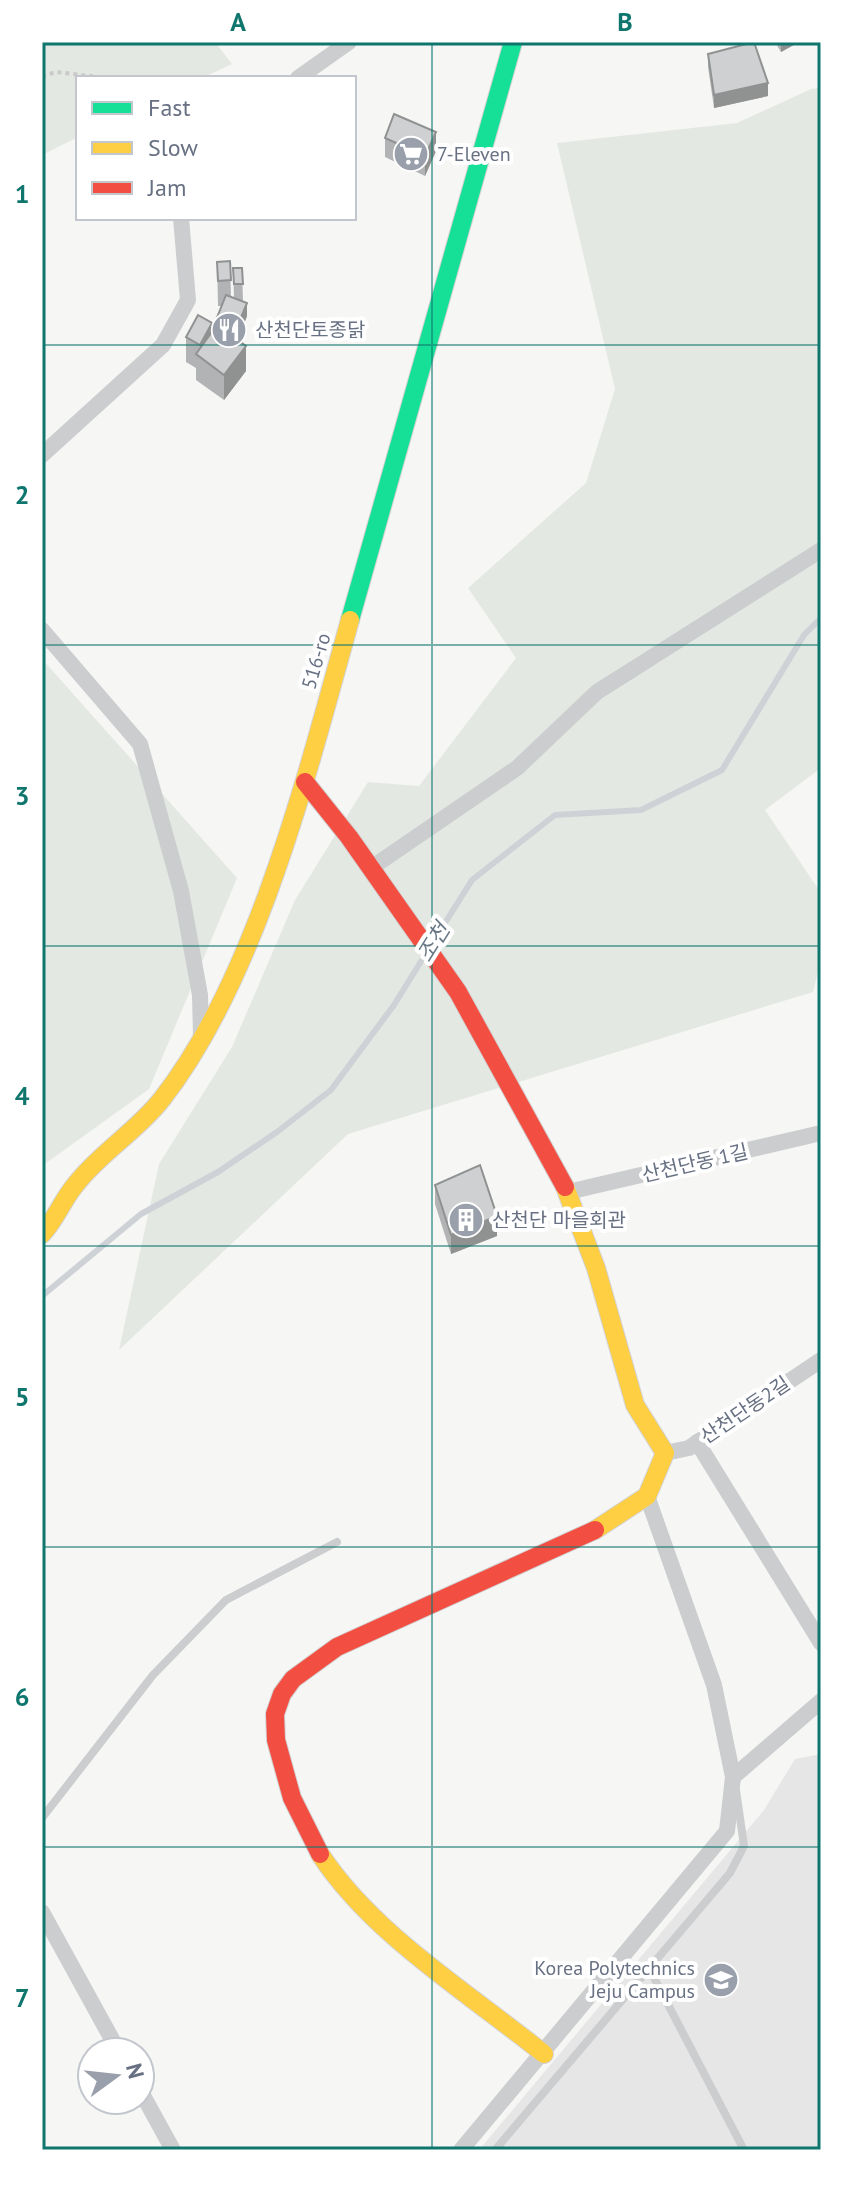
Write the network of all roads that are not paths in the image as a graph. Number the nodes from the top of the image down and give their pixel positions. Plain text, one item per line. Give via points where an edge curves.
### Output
1 (349, 42) edge
2 (513, 42) edge
3 (301, 76) edge
4 (181, 220) edge
5 (42, 455) edge
6 (821, 550) edge
7 (42, 630) edge
8 (305, 782) junction
9 (371, 868) junction
10 (201, 1040) junction
11 (821, 1133) edge
12 (568, 1192) junction
13 (42, 1234) edge
14 (821, 1360) edge
15 (697, 1442) junction
16 (665, 1453) junction
17 (647, 1496) junction
18 (337, 1542) dead end
19 (821, 1643) edge
20 (821, 1701) edge
21 (733, 1777) junction
22 (42, 1818) edge
23 (42, 1912) edge
24 (650, 1970) junction
25 (110, 2036) edge
26 (544, 2054) junction
27 (154, 2116) edge
28 (173, 2150) edge
29 (461, 2150) edge
30 (495, 2150) edge
31 (744, 2150) edge

1 - 3 street
2 - 8 street, 516-ro
4 - 5 street via 188,300 163,345
6 - 9 street via 597,692 517,768
7 - 10 street via 140,744 181,891 200,995
8 - 9 street
8 - 10 street, 516-ro
9 - 12 street via 458,992
10 - 13 street, 516-ro via 160,1101 76,1183
11 - 12 street, 산천단동 1길
12 - 16 street via 635,1405
14 - 15 street, 산천단동2길
15 - 16 street, 산천단동2길
15 - 19 street
16 - 17 street
17 - 21 street via 714,1685
17 - 26 street via 557,1550 337,1647 304,1666 280,1696 275,1733 280,1772 309,1834 347,1892
18 - 22 lane via 226,1600 153,1675
20 - 21 street
21 - 24 lane via 744,1846 730,1873
21 - 26 street via 727,1831
23 - 25 street
24 - 30 lane
24 - 31 lane
26 - 29 street
27 - 28 street

